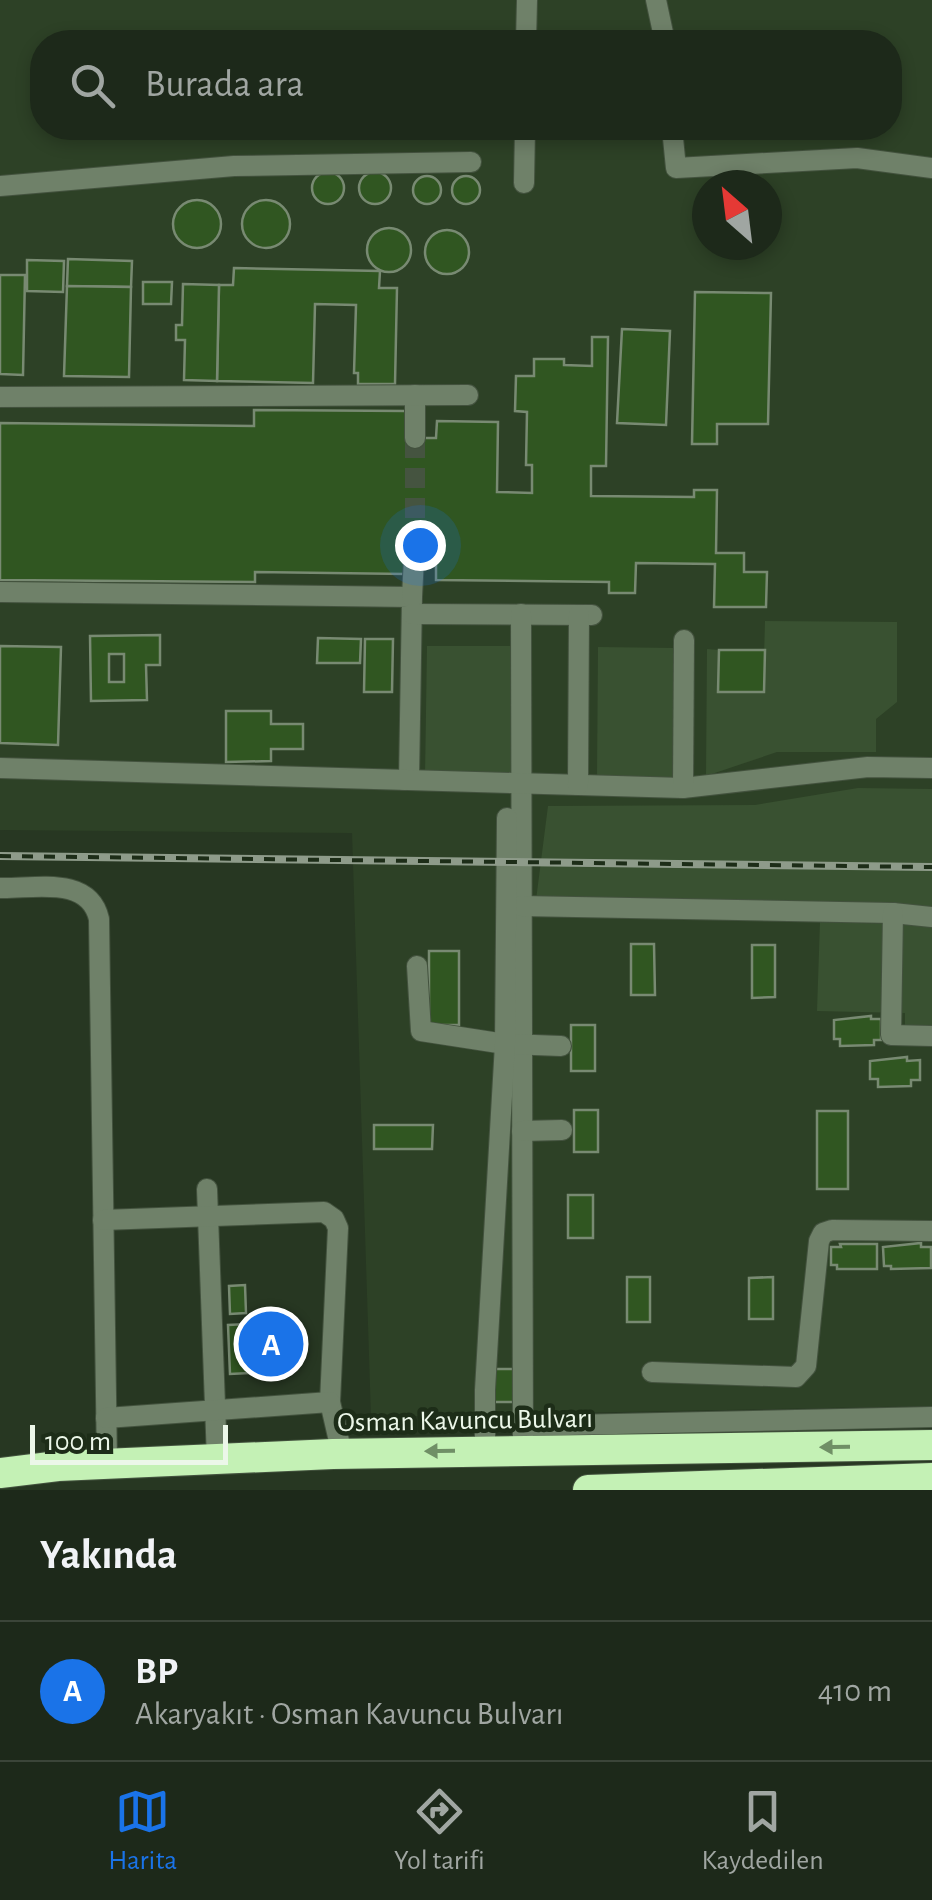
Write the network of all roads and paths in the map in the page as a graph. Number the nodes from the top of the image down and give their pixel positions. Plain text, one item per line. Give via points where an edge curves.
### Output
1 (526, 0) edge
2 (656, 0) edge
3 (526, 30) edge
4 (662, 30) edge
5 (524, 140) edge
6 (673, 140) edge
7 (471, 162) dead end
8 (932, 168) edge
9 (524, 182) dead end
10 (0, 186) edge
11 (415, 395) junction
12 (468, 395) dead end
13 (0, 397) edge
14 (415, 438) tunnel mouth
15 (415, 536) tunnel mouth
16 (0, 592) edge
17 (412, 605) junction
18 (522, 614) junction
19 (684, 640) dead end
20 (0, 768) edge
21 (932, 768) edge
22 (404, 780) junction
23 (514, 783) junction
24 (578, 785) junction
25 (683, 788) junction
26 (0, 888) edge
27 (521, 906) junction
28 (893, 913) junction
29 (932, 916) edge
30 (417, 966) dead end
31 (932, 1036) edge
32 (513, 1044) junction
33 (561, 1046) dead end
34 (522, 1130) junction
35 (562, 1130) dead end
36 (207, 1188) dead end
37 (208, 1216) junction
38 (103, 1220) junction
39 (932, 1231) edge
40 (652, 1372) dead end
41 (330, 1402) junction
42 (215, 1410) junction
43 (106, 1418) junction
44 (932, 1418) edge
45 (523, 1438) junction
46 (932, 1446) edge
47 (485, 1450) junction
48 (342, 1454) junction
49 (217, 1459) junction
50 (106, 1464) junction
51 (0, 1469) edge
52 (932, 1478) edge
53 (588, 1490) edge

1 - 3 street
2 - 4 street
5 - 9 street
6 - 8 street via 676,168 857,158
7 - 10 street via 234,166
11 - 12 street
11 - 13 street
11 - 14 street
15 - 17 street
16 - 17 street
17 - 18 street
17 - 22 street
18 - 23 street
18 - 24 street via 585,615
19 - 25 street
20 - 22 street
21 - 25 street via 868,767
22 - 23 street
23 - 24 street
23 - 27 street
23 - 32 street
24 - 25 street
26 - 38 street via 75,889 98,912
27 - 28 street
27 - 32 street
28 - 29 street
28 - 31 street via 891,1035
30 - 32 street via 421,1031
32 - 33 street
32 - 34 street
32 - 47 street
34 - 35 street
34 - 45 street
36 - 37 street
37 - 38 street
37 - 41 street via 324,1212 334,1220
37 - 42 street
38 - 43 street
39 - 40 street via 823,1234 806,1366 796,1377
41 - 42 street
41 - 48 street
42 - 43 street
42 - 49 street
43 - 50 street
44 - 45 street
46 -> 45 highway, Osman Kavuncu Bulvarı
45 - 47 highway, Osman Kavuncu Bulvarı
47 -> 48 highway, Osman Kavuncu Bulvarı
48 - 49 highway, Osman Kavuncu Bulvarı
49 - 50 highway, Osman Kavuncu Bulvarı
50 - 51 highway, Osman Kavuncu Bulvarı
52 - 53 highway

